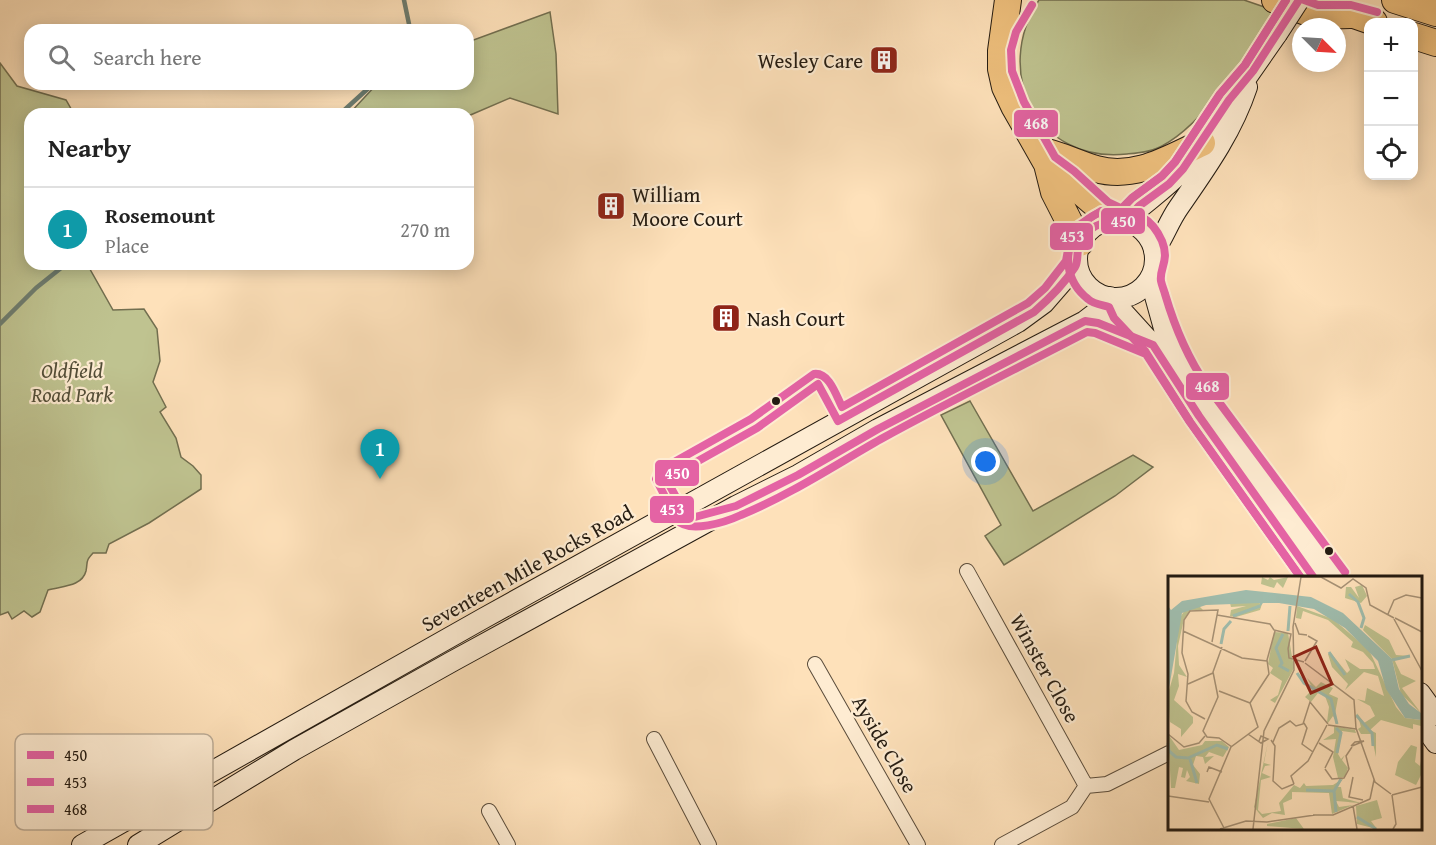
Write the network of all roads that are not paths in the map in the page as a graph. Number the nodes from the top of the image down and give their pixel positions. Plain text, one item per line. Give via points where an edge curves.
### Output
1 (1008, 0) edge
2 (1023, 0) edge
3 (1275, 0) edge
4 (1299, 0) edge
5 (1315, 0) edge
6 (1395, 0) edge
7 (1436, 13) edge
8 (1362, 19) edge
9 (1003, 35) junction
10 (1418, 38) edge
11 (1436, 43) edge
12 (1253, 71) junction
13 (1202, 143) junction
14 (1043, 157) junction
15 (1120, 220) junction
16 (1154, 251) junction
17 (1079, 254) junction
18 (1150, 278) junction
19 (1114, 298) junction
20 (1086, 321) junction
21 (1153, 345) junction
22 (967, 571) dead end
23 (1313, 576) edge
24 (1336, 576) edge
25 (815, 664) dead end
26 (1421, 696) edge
27 (1436, 715) edge
28 (1421, 724) edge
29 (654, 739) dead end
30 (1436, 743) edge
31 (1168, 753) edge
32 (213, 771) edge
33 (1086, 786) junction
34 (213, 799) edge
35 (489, 811) dead end
36 (109, 830) edge
37 (163, 830) edge
38 (82, 845) edge
39 (138, 845) edge
40 (508, 845) edge
41 (709, 845) edge
42 (918, 845) edge
43 (1002, 845) edge

1 - 9 highway
2 - 9 highway
3 - 8 highway via 1316,16
4 - 12 main road, bridge
5 - 8 highway
6 - 7 highway
9 - 14 highway via 1001,69 1005,87
10 - 11 highway
12 - 13 main road
12 - 16 main road via 1226,137
13 - 14 highway via 1163,163 1116,172 1099,170 1057,153
13 - 15 main road via 1169,184
14 - 15 highway via 1089,201
14 - 17 highway
15 - 16 main road via 1144,231
15 - 17 main road via 1105,221 1086,233
16 - 18 main road
17 - 19 main road via 1081,277 1088,287
17 - 32 main road, Seventeen Mile Rocks Road via 1044,303 1018,322
18 - 19 main road via 1130,295
18 - 24 main road via 1165,332 1184,370
19 - 20 main road
19 - 21 main road
20 - 21 main road
20 - 34 main road via 453,661
21 - 23 main road via 1198,416
22 - 33 street, Winster Close
25 - 42 street, Ayside Close
26 - 27 main road
28 - 30 main road
29 - 41 street
31 - 33 street via 1107,783
33 - 43 street via 1072,807
35 - 40 street
36 - 38 main road, Seventeen Mile Rocks Road
37 - 39 main road

